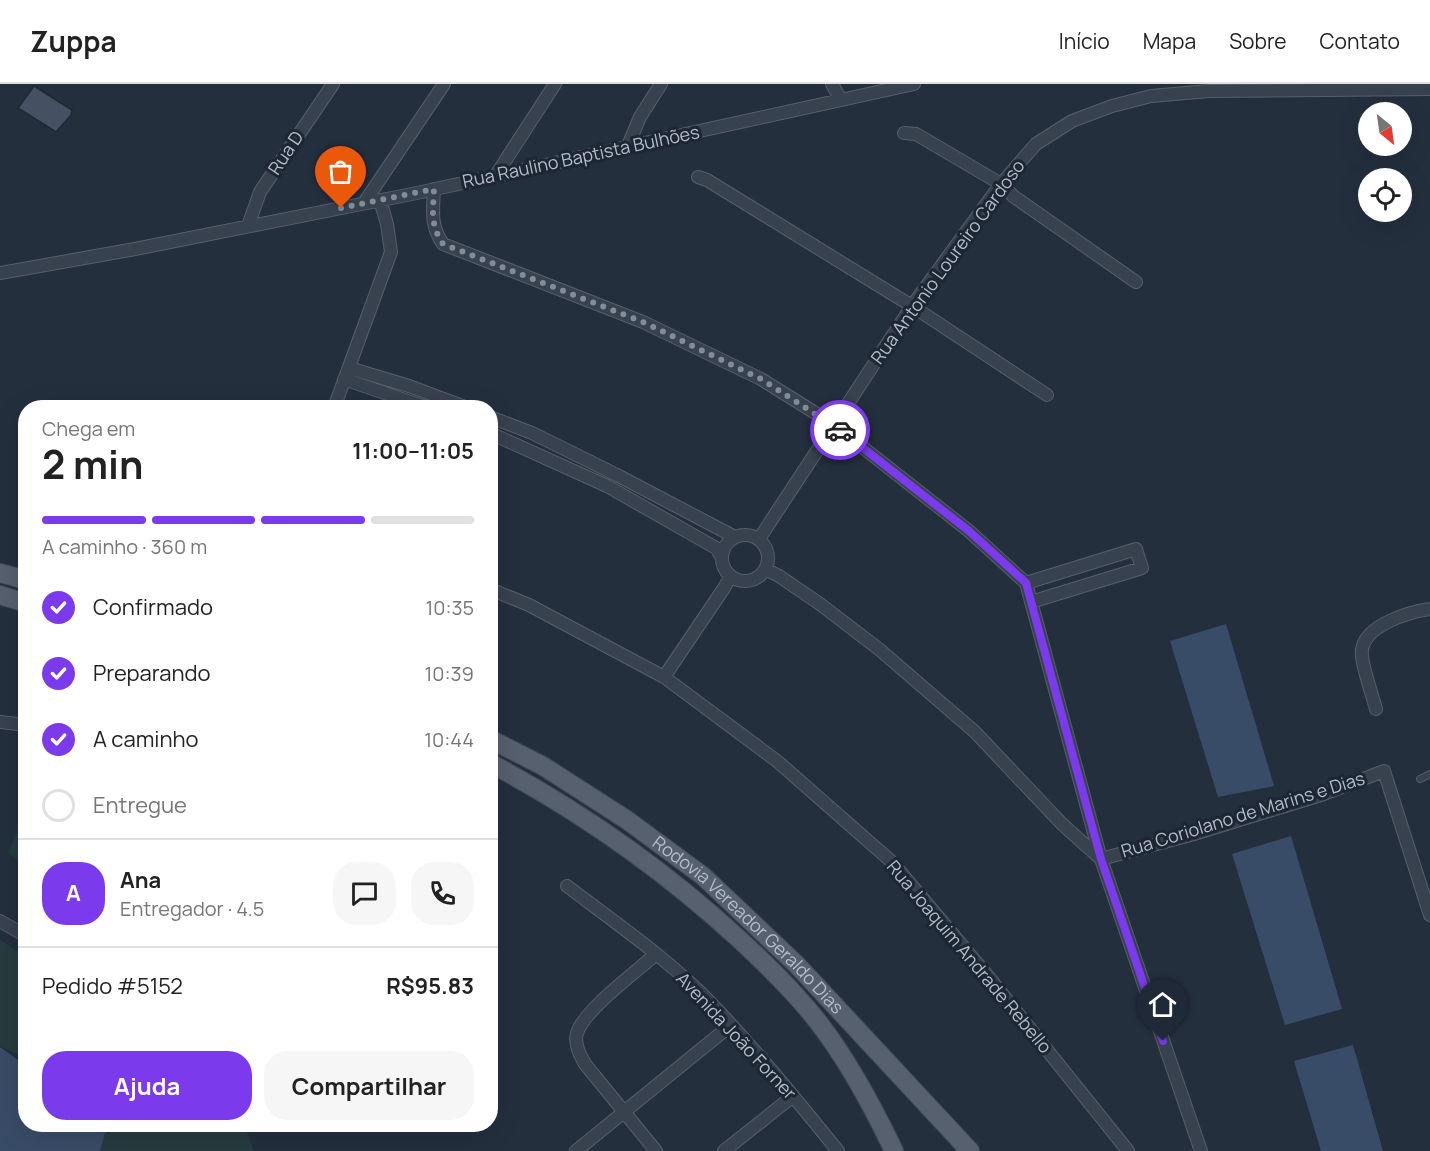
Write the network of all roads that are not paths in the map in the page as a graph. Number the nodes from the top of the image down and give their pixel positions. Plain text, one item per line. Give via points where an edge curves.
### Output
1 (333, 84) edge
2 (444, 84) edge
3 (555, 84) edge
4 (661, 84) edge
5 (832, 84) edge
6 (914, 84) edge
7 (1430, 89) edge
8 (841, 100) junction
9 (904, 133) dead end
10 (627, 148) junction
11 (496, 175) junction
12 (698, 177) dead end
13 (1001, 184) junction
14 (434, 189) junction
15 (380, 200) junction
16 (364, 203) junction
17 (248, 226) junction
18 (0, 273) edge
19 (1136, 282) dead end
20 (912, 306) junction
21 (346, 373) junction
22 (1047, 395) dead end
23 (337, 400) edge
24 (409, 400) edge
25 (447, 400) edge
26 (498, 420) edge
27 (834, 424) junction
28 (498, 437) edge
29 (735, 537) junction
30 (759, 539) junction
31 (722, 558) junction
32 (765, 569) junction
33 (0, 573) edge
34 (731, 576) junction
35 (18, 578) edge
36 (1026, 583) junction
37 (498, 592) edge
38 (0, 595) edge
39 (18, 601) edge
40 (1031, 602) junction
41 (1430, 609) edge
42 (664, 677) junction
43 (1376, 709) dead end
44 (0, 722) edge
45 (18, 724) edge
46 (498, 743) edge
47 (498, 767) edge
48 (1430, 774) edge
49 (1420, 779) dead end
50 (1101, 859) junction
51 (567, 886) dead end
52 (1430, 915) edge
53 (0, 921) edge
54 (18, 931) edge
55 (656, 954) junction
56 (731, 1025) junction
57 (793, 1096) junction
58 (624, 1112) junction
59 (576, 1151) edge
60 (656, 1151) edge
61 (724, 1151) edge
62 (838, 1151) edge
63 (894, 1151) edge
64 (970, 1151) edge
65 (1128, 1151) edge
66 (1201, 1151) edge

1 - 17 street, Rua D via 260,192
2 - 16 street
3 - 11 street
4 - 10 street via 640,117
5 - 8 street
6 - 8 street, Rua Raulino Baptista Bulhões
7 - 13 street, Rua Antonio Loureiro Cardoso via 1209,91 1151,96 1072,121 1036,144
8 - 10 street, Rua Raulino Baptista Bulhões
9 - 13 street via 916,134
10 - 11 street, Rua Raulino Baptista Bulhões
11 - 14 street, Rua Raulino Baptista Bulhões
12 - 20 street
13 - 19 street via 1012,196
13 - 20 street, Rua Antonio Loureiro Cardoso
14 - 15 street, Rua Raulino Baptista Bulhões
14 - 27 street via 435,232 443,244 643,322 761,379
15 - 16 street, Rua Raulino Baptista Bulhões
15 - 21 street via 391,252
16 - 17 street, Rua Raulino Baptista Bulhões
17 - 18 street, Rua Raulino Baptista Bulhões
20 - 22 street
20 - 27 street, Rua Antonio Loureiro Cardoso
21 - 23 street
21 - 24 street
21 - 25 street via 409,386
26 - 29 street via 605,468
27 - 30 street, Rua Antonio Loureiro Cardoso
27 - 36 street via 969,531
28 - 31 street via 607,486 716,548
29 - 30 street via 748,535
29 - 31 street via 725,546
30 - 32 street via 768,556
31 - 34 street
32 - 34 street via 749,580
32 - 50 street via 820,604 880,650 975,732 1062,824
33 - 35 main road
34 - 42 street
36 - 40 street
36 - 40 street via 1137,549 1142,568
37 - 42 street, Rua Joaquim Andrade Rebello
38 - 39 main road
40 - 50 street
41 - 43 street via 1389,621 1364,642 1361,652
42 - 65 street, Rua Joaquim Andrade Rebello via 777,762 892,861
44 - 45 street
46 - 64 main road, Rodovia Vereador Geraldo Dias via 543,766 627,820 703,876 797,965
47 - 63 main road, Rodovia Vereador Geraldo Dias via 600,829 677,886 770,968 833,1042
48 - 49 lane
50 - 52 street, Rua Coriolano de Marins e Dias via 1321,795 1384,771
50 - 66 street
51 - 55 street, Avenida João Forner
53 - 54 street
55 - 56 street, Avenida João Forner
55 - 58 street via 584,1019 576,1035 585,1064
56 - 57 street, Avenida João Forner
56 - 58 street
57 - 61 street
57 - 62 street, Avenida João Forner
58 - 59 street
58 - 60 street

